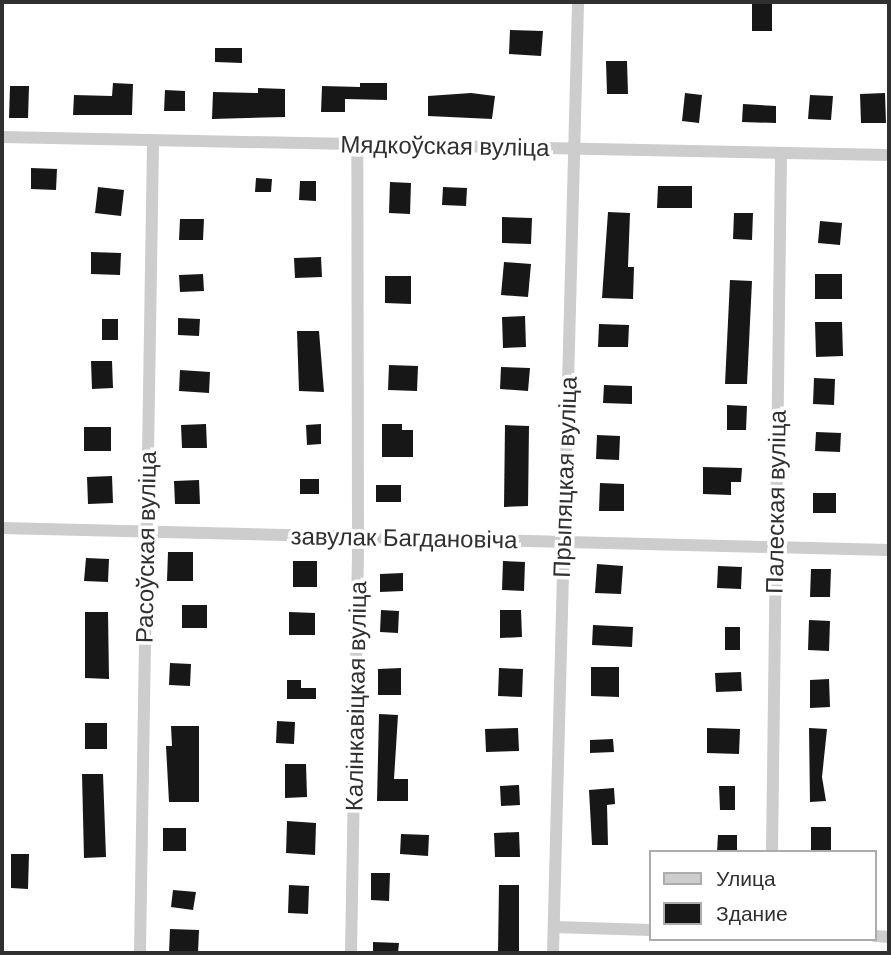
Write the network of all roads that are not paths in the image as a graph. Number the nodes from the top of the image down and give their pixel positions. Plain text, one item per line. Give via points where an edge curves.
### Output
1 (578, 2) edge
2 (2, 137) edge
3 (153, 140) junction
4 (358, 145) junction
5 (574, 149) junction
6 (780, 153) junction
7 (889, 155) edge
8 (2, 528) edge
9 (146, 532) junction
10 (358, 537) junction
11 (564, 542) junction
12 (775, 547) junction
13 (889, 550) edge
14 (772, 850) edge
15 (554, 927) junction
16 (650, 930) edge
17 (140, 953) edge
18 (351, 953) edge
19 (553, 953) edge

1 - 5 street, Прыпяцкая вуліца
2 - 3 street, Мядкоўская вуліца
3 - 4 street, Мядкоўская вуліца
3 - 9 street, Расоўская вуліца
4 - 5 street, Мядкоўская вуліца
4 - 10 street, Калінкавіцкая вуліца
5 - 6 street, Мядкоўская вуліца
5 - 11 street, Прыпяцкая вуліца
6 - 7 street, Мядкоўская вуліца
6 - 12 street, Палеская вуліца
8 - 9 street, завулак Багдановіча
9 - 10 street, завулак Багдановіча
9 - 17 street, Расоўская вуліца
10 - 11 street, завулак Багдановіча
10 - 18 street, Калінкавіцкая вуліца
11 - 12 street, завулак Багдановіча
11 - 15 street, Прыпяцкая вуліца
12 - 13 street, завулак Багдановіча
12 - 14 street, Палеская вуліца
15 - 16 street
15 - 19 street, Прыпяцкая вуліца

